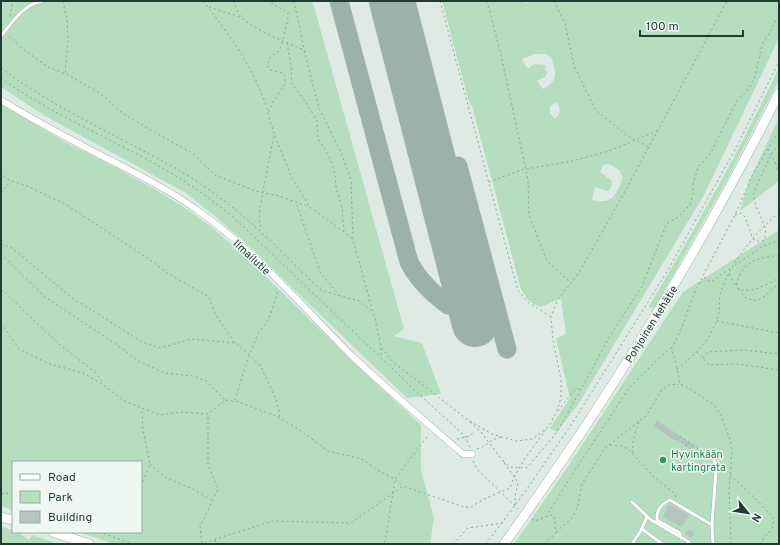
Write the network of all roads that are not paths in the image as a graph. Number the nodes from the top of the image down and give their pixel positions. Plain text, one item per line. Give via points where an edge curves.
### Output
1 (42, 1) edge
2 (1, 36) edge
3 (779, 92) edge
4 (1, 100) edge
5 (471, 452) road end
6 (714, 461) road end
7 (632, 502) dead end
8 (1, 517) edge
9 (647, 517) junction
10 (12, 520) edge
11 (712, 525) junction
12 (642, 529) junction
13 (56, 533) edge
14 (681, 538) junction
15 (688, 543) edge
16 (89, 544) edge
17 (504, 544) edge
18 (632, 544) edge
19 (635, 544) edge
20 (662, 544) edge
21 (694, 544) edge
22 (713, 544) edge

1 - 2 lane via 26,8
3 - 17 main road, Pohjoinen kehätie via 733,181 661,308 543,490
4 - 5 street, Ilmailutie via 177,196 212,221 282,285 353,357 463,454
6 - 11 lane via 716,470
7 - 9 lane
8 - 10 main road
9 - 12 lane
9 - 14 lane
11 - 14 lane via 670,500 662,504 657,520 680,533
11 - 22 lane
12 - 18 lane
12 - 19 lane
12 - 20 lane
13 - 16 main road
14 - 15 lane
15 - 21 lane

